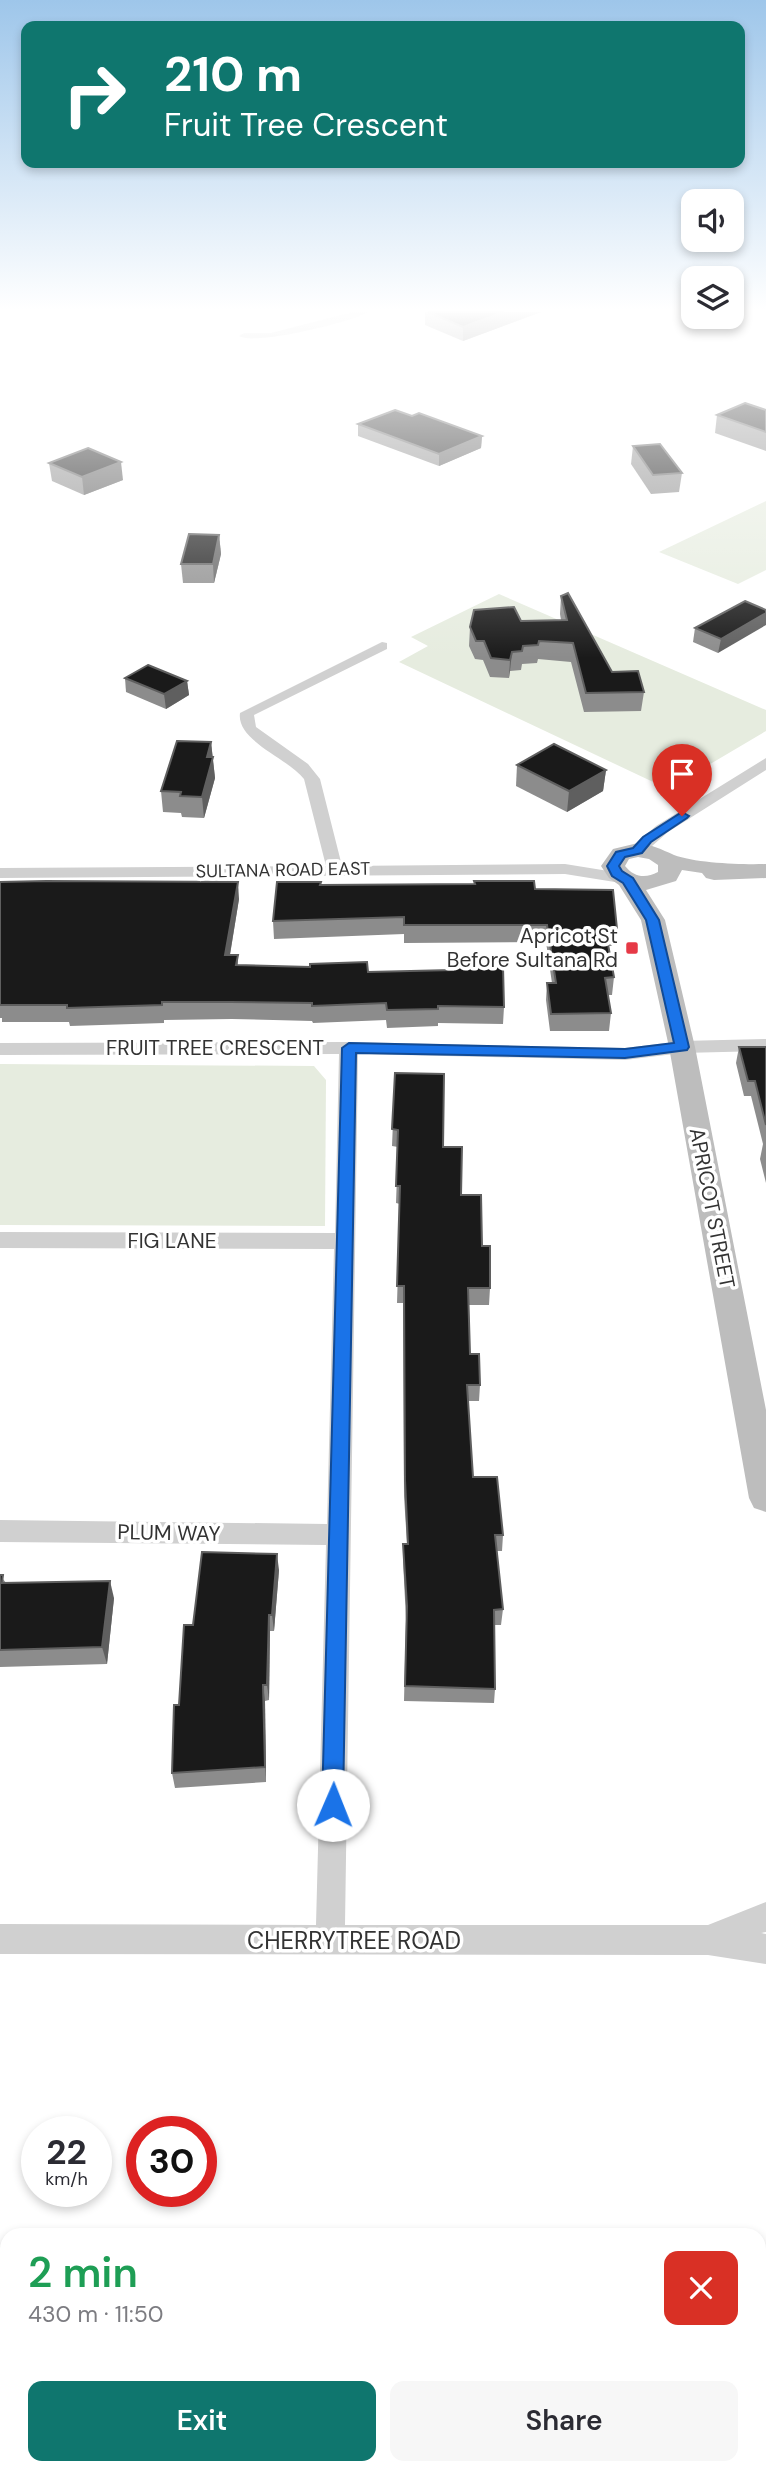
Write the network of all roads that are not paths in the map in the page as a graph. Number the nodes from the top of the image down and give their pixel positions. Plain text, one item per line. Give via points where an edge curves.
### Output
1 (382, 646) dead end
2 (766, 763) edge
3 (662, 829) junction
4 (638, 850) junction
5 (335, 869) junction
6 (665, 869) junction
7 (766, 871) edge
8 (622, 872) junction
9 (0, 873) edge
10 (653, 920) junction
11 (766, 1045) edge
12 (682, 1047) junction
13 (349, 1048) junction
14 (0, 1049) edge
15 (0, 1240) edge
16 (345, 1241) junction
17 (766, 1498) edge
18 (0, 1531) edge
19 (339, 1535) junction
20 (766, 1917) edge
21 (0, 1939) edge
22 (330, 1940) junction
23 (708, 1940) junction
24 (766, 1950) edge

1 - 5 street via 247,713 250,730 303,767 312,779
2 - 3 street
3 - 4 street
3 - 6 street
4 - 6 street
4 - 8 street via 621,854
5 - 8 street, SULTANA ROAD EAST
5 - 9 street, SULTANA ROAD EAST
6 - 7 street
6 - 8 street via 650,883
6 - 10 street, APRICOT STREET
8 - 10 street, APRICOT STREET
10 - 12 street, APRICOT STREET
11 - 12 street, FRUIT TREE CRESCENT
12 - 13 street, FRUIT TREE CRESCENT via 625,1054
12 - 17 street, APRICOT STREET
13 - 14 street, FRUIT TREE CRESCENT
13 - 16 street
15 - 16 street, FIG LANE
16 - 19 street
18 - 19 street, PLUM WAY
19 - 22 street
20 - 23 street, CHERRYTREE ROAD
21 - 22 street, CHERRYTREE ROAD
22 - 23 street, CHERRYTREE ROAD
23 - 24 street, CHERRYTREE ROAD

